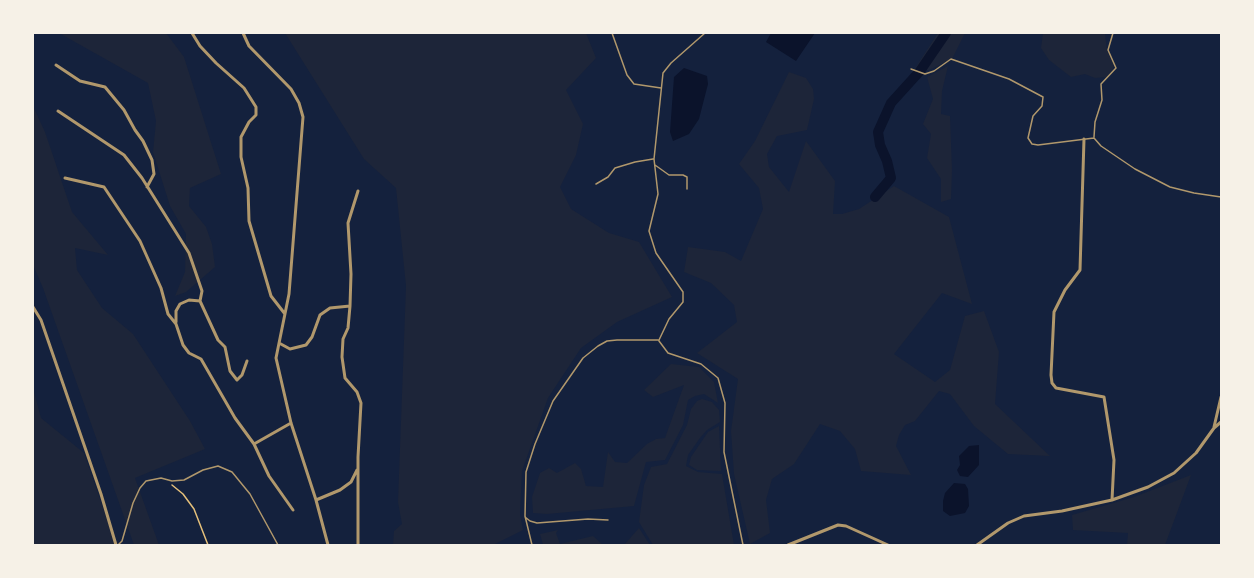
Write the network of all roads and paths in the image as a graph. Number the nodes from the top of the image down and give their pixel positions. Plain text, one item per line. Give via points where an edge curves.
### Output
1 (192, 33) edge
2 (243, 33) edge
3 (612, 33) edge
4 (705, 33) edge
5 (1113, 33) edge
6 (56, 65) dead end
7 (912, 69) dead end
8 (661, 88) junction
9 (58, 111) dead end
10 (1094, 138) junction
11 (1084, 139) junction
12 (654, 159) junction
13 (654, 165) junction
14 (65, 178) dead end
15 (596, 184) dead end
16 (147, 187) junction
17 (687, 189) dead end
18 (358, 191) dead end
19 (1221, 196) edge
20 (200, 301) junction
21 (350, 306) junction
22 (33, 307) edge
23 (285, 314) junction
24 (176, 324) junction
25 (659, 340) junction
26 (279, 343) junction
27 (247, 361) dead end
28 (1221, 397) edge
29 (1221, 422) edge
30 (291, 423) junction
31 (1214, 428) junction
32 (254, 444) junction
33 (358, 468) junction
34 (172, 481) junction
35 (316, 500) junction
36 (1112, 500) junction
37 (293, 510) dead end
38 (525, 516) junction
39 (608, 520) dead end
40 (117, 545) edge
41 (208, 545) edge
42 (278, 545) edge
43 (328, 545) edge
44 (358, 545) edge
45 (532, 545) edge
46 (743, 545) edge
47 (788, 545) edge
48 (888, 545) edge
49 (976, 545) edge

1 - 23 street via 216,63 244,88 256,107 256,115 241,137 249,221 272,296
2 - 23 street via 249,46 291,89 303,117
3 - 8 lane via 634,84
4 - 8 lane via 671,63 663,74
5 - 10 lane via 1108,50 1116,68 1101,84 1103,98
6 - 16 street via 80,81 105,87 124,110 152,160 154,174
7 - 11 lane via 925,74 951,59 1009,79 1042,97 1028,138 1032,144
8 - 12 lane
9 - 16 street via 124,155
10 - 11 lane
10 - 19 lane via 1135,169 1170,187
11 - 36 street via 1080,270 1054,312 1051,375 1056,388 1104,397 1114,460
12 - 13 lane
12 - 15 lane via 615,168
13 - 17 lane via 669,175 687,177
13 - 25 lane via 658,194 650,231 656,253 683,292 683,302
14 - 24 street via 104,188 140,241 168,314
16 - 20 street via 189,253 202,291
18 - 21 street via 348,223
20 - 24 street via 180,304
20 - 27 street via 225,347 230,371 237,380
21 - 26 street via 330,308 320,315 306,345 290,349
21 - 33 street via 342,357 345,378 361,403
22 - 40 street via 41,320
23 - 26 street
24 - 32 street via 183,345 201,359
25 - 38 lane via 608,341 583,358 553,401 535,444 526,472
25 - 46 lane via 668,353 701,364 718,378 725,403 724,452
26 - 30 street via 276,358
28 - 31 street
29 - 31 street
30 - 32 street
30 - 35 street
31 - 36 street via 1196,453 1174,473
32 - 37 street via 269,476
33 - 35 street via 346,486
33 - 44 street
34 - 40 lane via 146,481
34 - 41 path via 172,487 194,509
34 - 42 lane via 218,466 232,472 256,504
35 - 43 street
36 - 49 street via 1024,516
38 - 39 lane via 537,524
38 - 45 lane
47 - 48 street via 838,525

